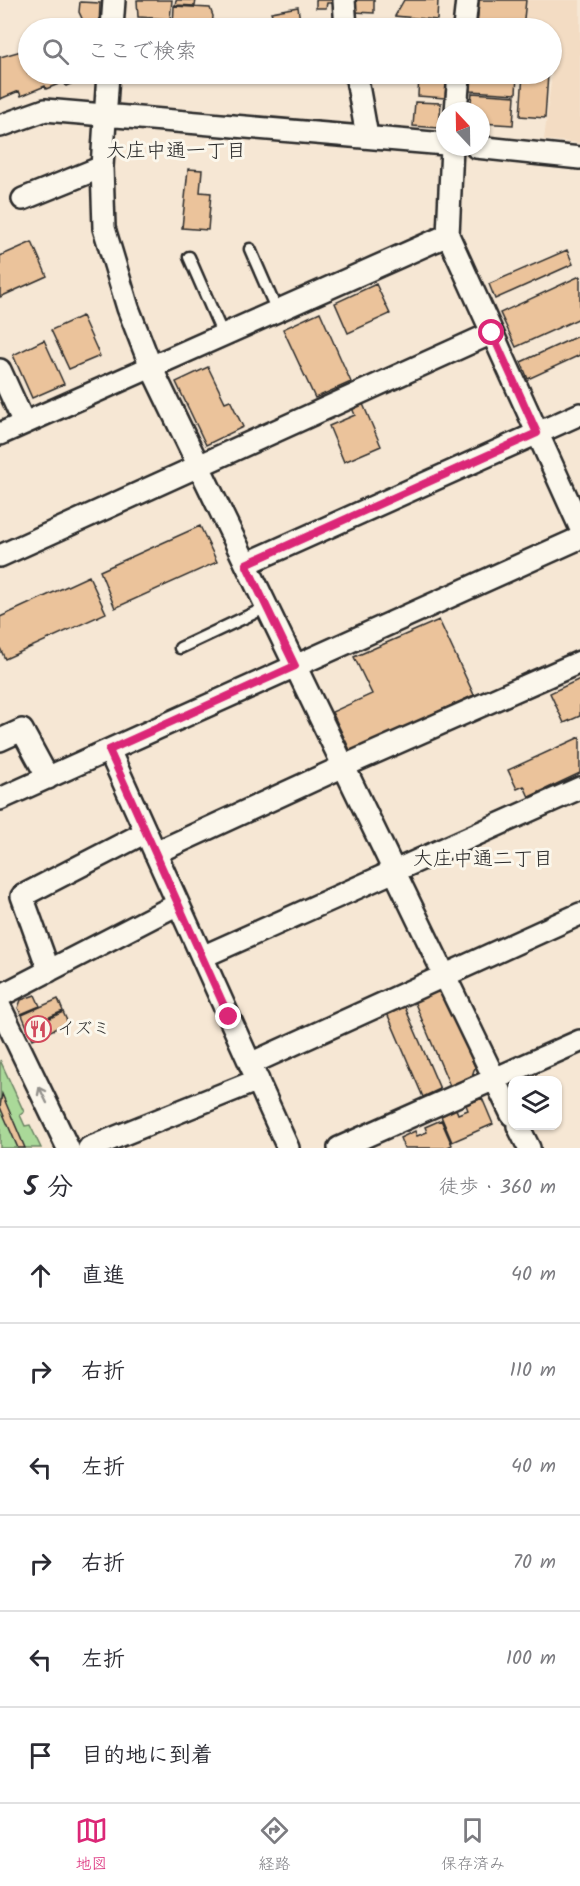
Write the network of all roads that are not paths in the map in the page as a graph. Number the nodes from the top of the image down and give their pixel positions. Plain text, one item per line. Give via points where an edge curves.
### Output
1 (114, 0) edge
2 (344, 0) edge
3 (466, 0) edge
4 (113, 18) edge
5 (345, 18) edge
6 (465, 18) edge
7 (107, 84) edge
8 (358, 84) edge
9 (458, 84) edge
10 (457, 102) edge
11 (104, 114) junction
12 (0, 126) edge
13 (367, 136) junction
14 (436, 143) edge
15 (490, 148) edge
16 (452, 156) edge
17 (580, 158) edge
18 (102, 167) junction
19 (23, 199) dead end
20 (448, 235) junction
21 (250, 249) dead end
22 (189, 257) dead end
23 (277, 311) junction
24 (492, 333) junction
25 (223, 335) junction
26 (151, 367) junction
27 (0, 370) edge
28 (580, 414) edge
29 (24, 423) junction
30 (537, 433) junction
31 (0, 434) edge
32 (199, 466) junction
33 (580, 527) edge
34 (580, 538) edge
35 (0, 556) edge
36 (246, 564) junction
37 (267, 607) junction
38 (180, 648) dead end
39 (580, 662) edge
40 (295, 666) junction
41 (0, 740) edge
42 (109, 750) junction
43 (344, 766) junction
44 (48, 778) junction
45 (580, 788) edge
46 (0, 799) edge
47 (146, 832) junction
48 (155, 853) junction
49 (395, 872) junction
50 (178, 904) junction
51 (580, 914) edge
52 (202, 957) junction
53 (49, 971) junction
54 (445, 976) junction
55 (0, 996) edge
56 (0, 1007) edge
57 (580, 1041) edge
58 (254, 1072) junction
59 (495, 1079) junction
60 (508, 1104) edge
61 (520, 1130) edge
62 (68, 1148) edge
63 (89, 1148) edge
64 (288, 1148) edge
65 (339, 1148) edge
66 (529, 1148) edge

1 - 4 street
2 - 5 street
3 - 6 street
7 - 11 street
8 - 13 street
9 - 10 street
11 - 12 street via 45,110
11 - 13 street
11 - 18 street
13 - 14 street
15 - 17 street
16 - 20 street
18 - 19 street
18 - 26 street via 105,228 128,308
20 - 23 street
20 - 24 street
21 - 23 lane
22 - 25 lane
23 - 25 street
24 - 30 street
24 - 32 street
25 - 26 street
26 - 29 street
26 - 32 street
27 - 29 street
28 - 30 street
29 - 31 street
30 - 33 street
30 - 36 street
32 - 35 street
32 - 36 street
34 - 40 street
36 - 37 street
37 - 38 lane
37 - 40 street
39 - 43 street
40 - 42 street
40 - 43 street
41 - 44 street via 22,730
42 - 44 street
42 - 47 street
43 - 48 street
43 - 49 street
44 - 46 street
45 - 49 street
47 - 48 street
47 - 53 street via 22,897
48 - 50 street
49 - 52 street
49 - 54 street
50 - 52 street
50 - 53 street
51 - 54 street
52 - 58 street
53 - 55 street
54 - 58 street
54 - 59 street
62 -> 56 street
57 - 59 street
58 - 63 street
58 - 64 street
59 - 60 street
59 - 65 street
61 - 66 street

